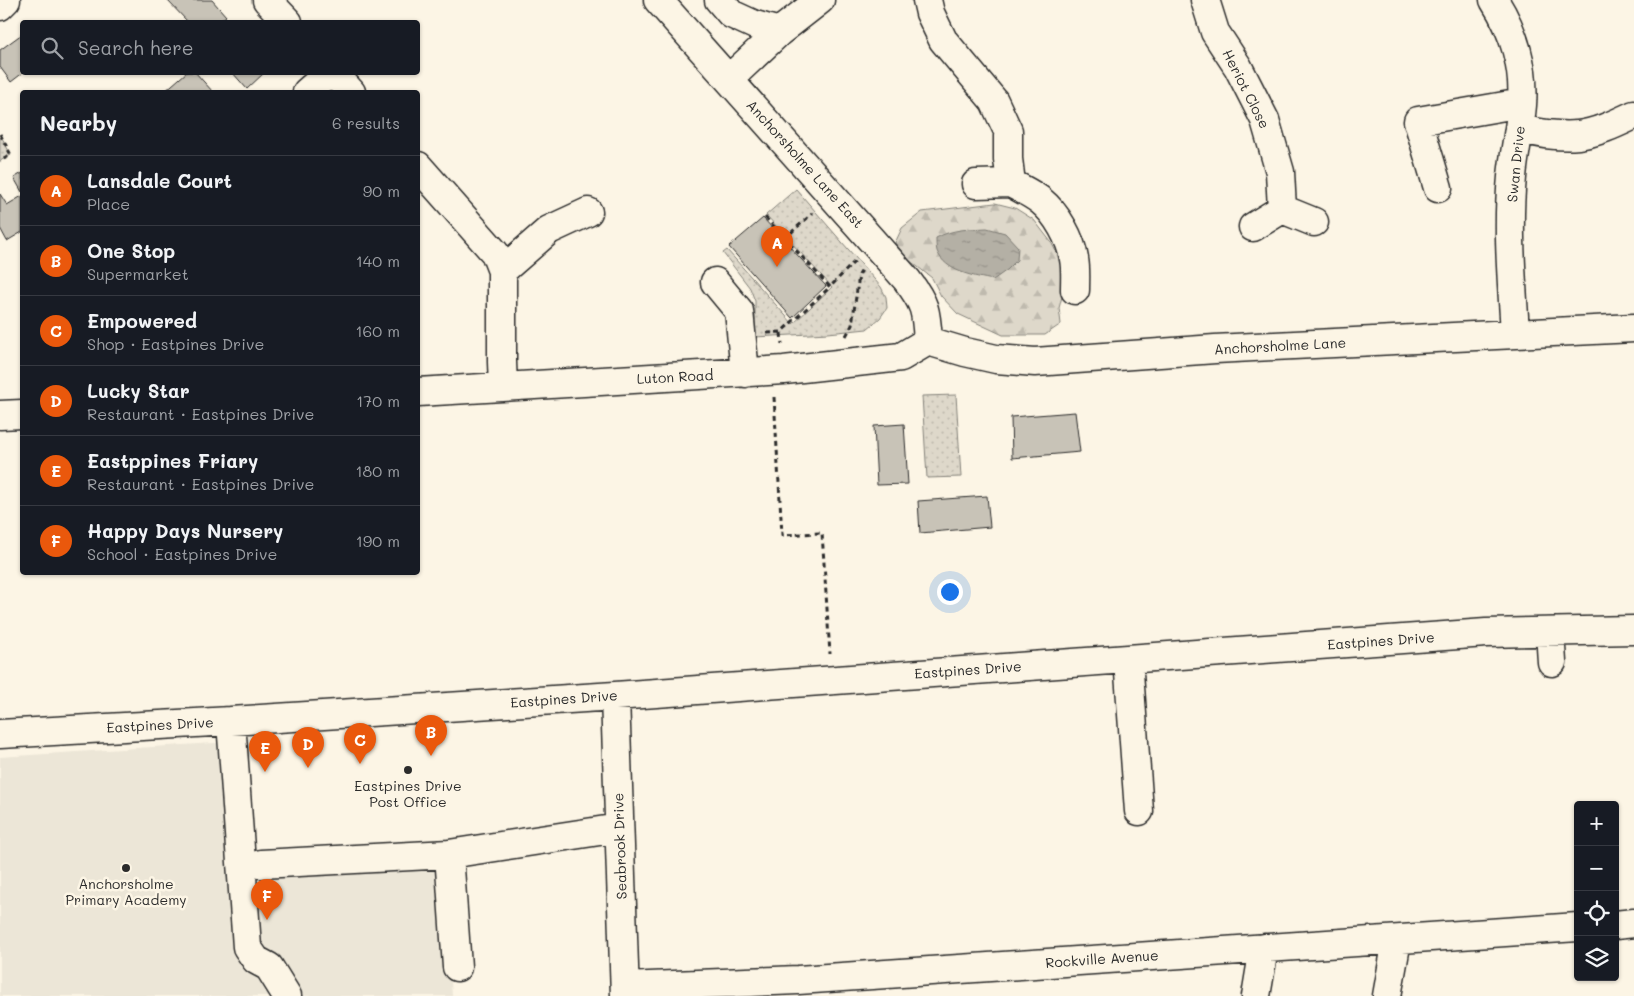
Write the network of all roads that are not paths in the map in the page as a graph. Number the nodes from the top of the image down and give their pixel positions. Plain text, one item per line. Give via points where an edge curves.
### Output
1 (6, 0) edge
2 (267, 0) edge
3 (658, 0) edge
4 (719, 0) edge
5 (820, 0) edge
6 (927, 0) edge
7 (1205, 0) edge
8 (1494, 0) edge
9 (0, 6) edge
10 (286, 20) edge
11 (780, 32) junction
12 (328, 75) edge
13 (334, 75) edge
14 (730, 79) junction
15 (310, 90) edge
16 (349, 90) edge
17 (1634, 115) edge
18 (1521, 116) junction
19 (420, 168) edge
20 (1011, 183) junction
21 (976, 184) dead end
22 (1438, 188) dead end
23 (1282, 210) junction
24 (588, 212) dead end
25 (1314, 222) dead end
26 (1253, 227) dead end
27 (502, 271) junction
28 (715, 282) dead end
29 (1075, 290) dead end
30 (1634, 328) edge
31 (1515, 333) junction
32 (928, 341) junction
33 (745, 373) junction
34 (503, 387) junction
35 (420, 392) edge
36 (20, 414) edge
37 (0, 415) edge
38 (1634, 630) edge
39 (1550, 632) junction
40 (1128, 659) junction
41 (1552, 662) dead end
42 (615, 696) junction
43 (231, 721) junction
44 (0, 734) edge
45 (1139, 811) dead end
46 (619, 828) junction
47 (449, 854) junction
48 (261, 864) dead end
49 (1634, 923) edge
50 (1619, 925) edge
51 (1574, 927) edge
52 (1398, 940) junction
53 (1264, 948) junction
54 (457, 967) dead end
55 (625, 992) edge
56 (287, 996) edge
57 (1256, 996) edge
58 (1387, 996) edge

1 - 9 street
2 - 10 street
3 - 14 street, Anchorsholme Lane East
4 - 11 street via 731,14
5 - 11 street
6 - 20 street via 943,40 994,101 1008,131
7 - 23 street, Heriot Close via 1215,32 1238,67 1265,120 1280,172
8 - 18 street, Swan Drive via 1514,40 1521,73
11 - 14 street
12 - 15 street
13 - 16 street
14 - 32 street, Anchorsholme Lane East via 921,298
17 - 18 street via 1579,135 1548,135
18 - 22 street via 1418,121
18 - 31 street, Swan Drive via 1512,177 1510,251
19 - 27 street via 495,253
20 - 21 street
20 - 29 street via 1044,204 1064,231 1074,259
23 - 25 street
23 - 26 street
24 - 27 street via 549,230
27 - 34 street
28 - 33 street via 739,310
30 - 31 street, Anchorsholme Lane
31 - 32 street, Anchorsholme Lane via 1035,362 996,359
32 - 33 street, Luton Road via 901,357
33 - 34 street, Luton Road
34 - 35 street, Luton Road
36 - 37 street
38 - 39 street, Eastpines Drive
39 - 40 street, Eastpines Drive via 1476,634
39 - 41 street
40 - 42 street, Eastpines Drive
40 - 45 street
42 - 43 street, Eastpines Drive
42 - 46 street, Seabrook Drive
43 - 44 street, Eastpines Drive
43 - 56 street via 247,947 256,960 269,967
46 - 47 street
46 - 55 street, Seabrook Drive
47 - 48 street
47 - 54 street
49 - 50 street
51 - 52 street, Rockville Avenue
52 - 53 street, Rockville Avenue
52 - 58 street
53 - 55 street, Rockville Avenue
53 - 57 street

